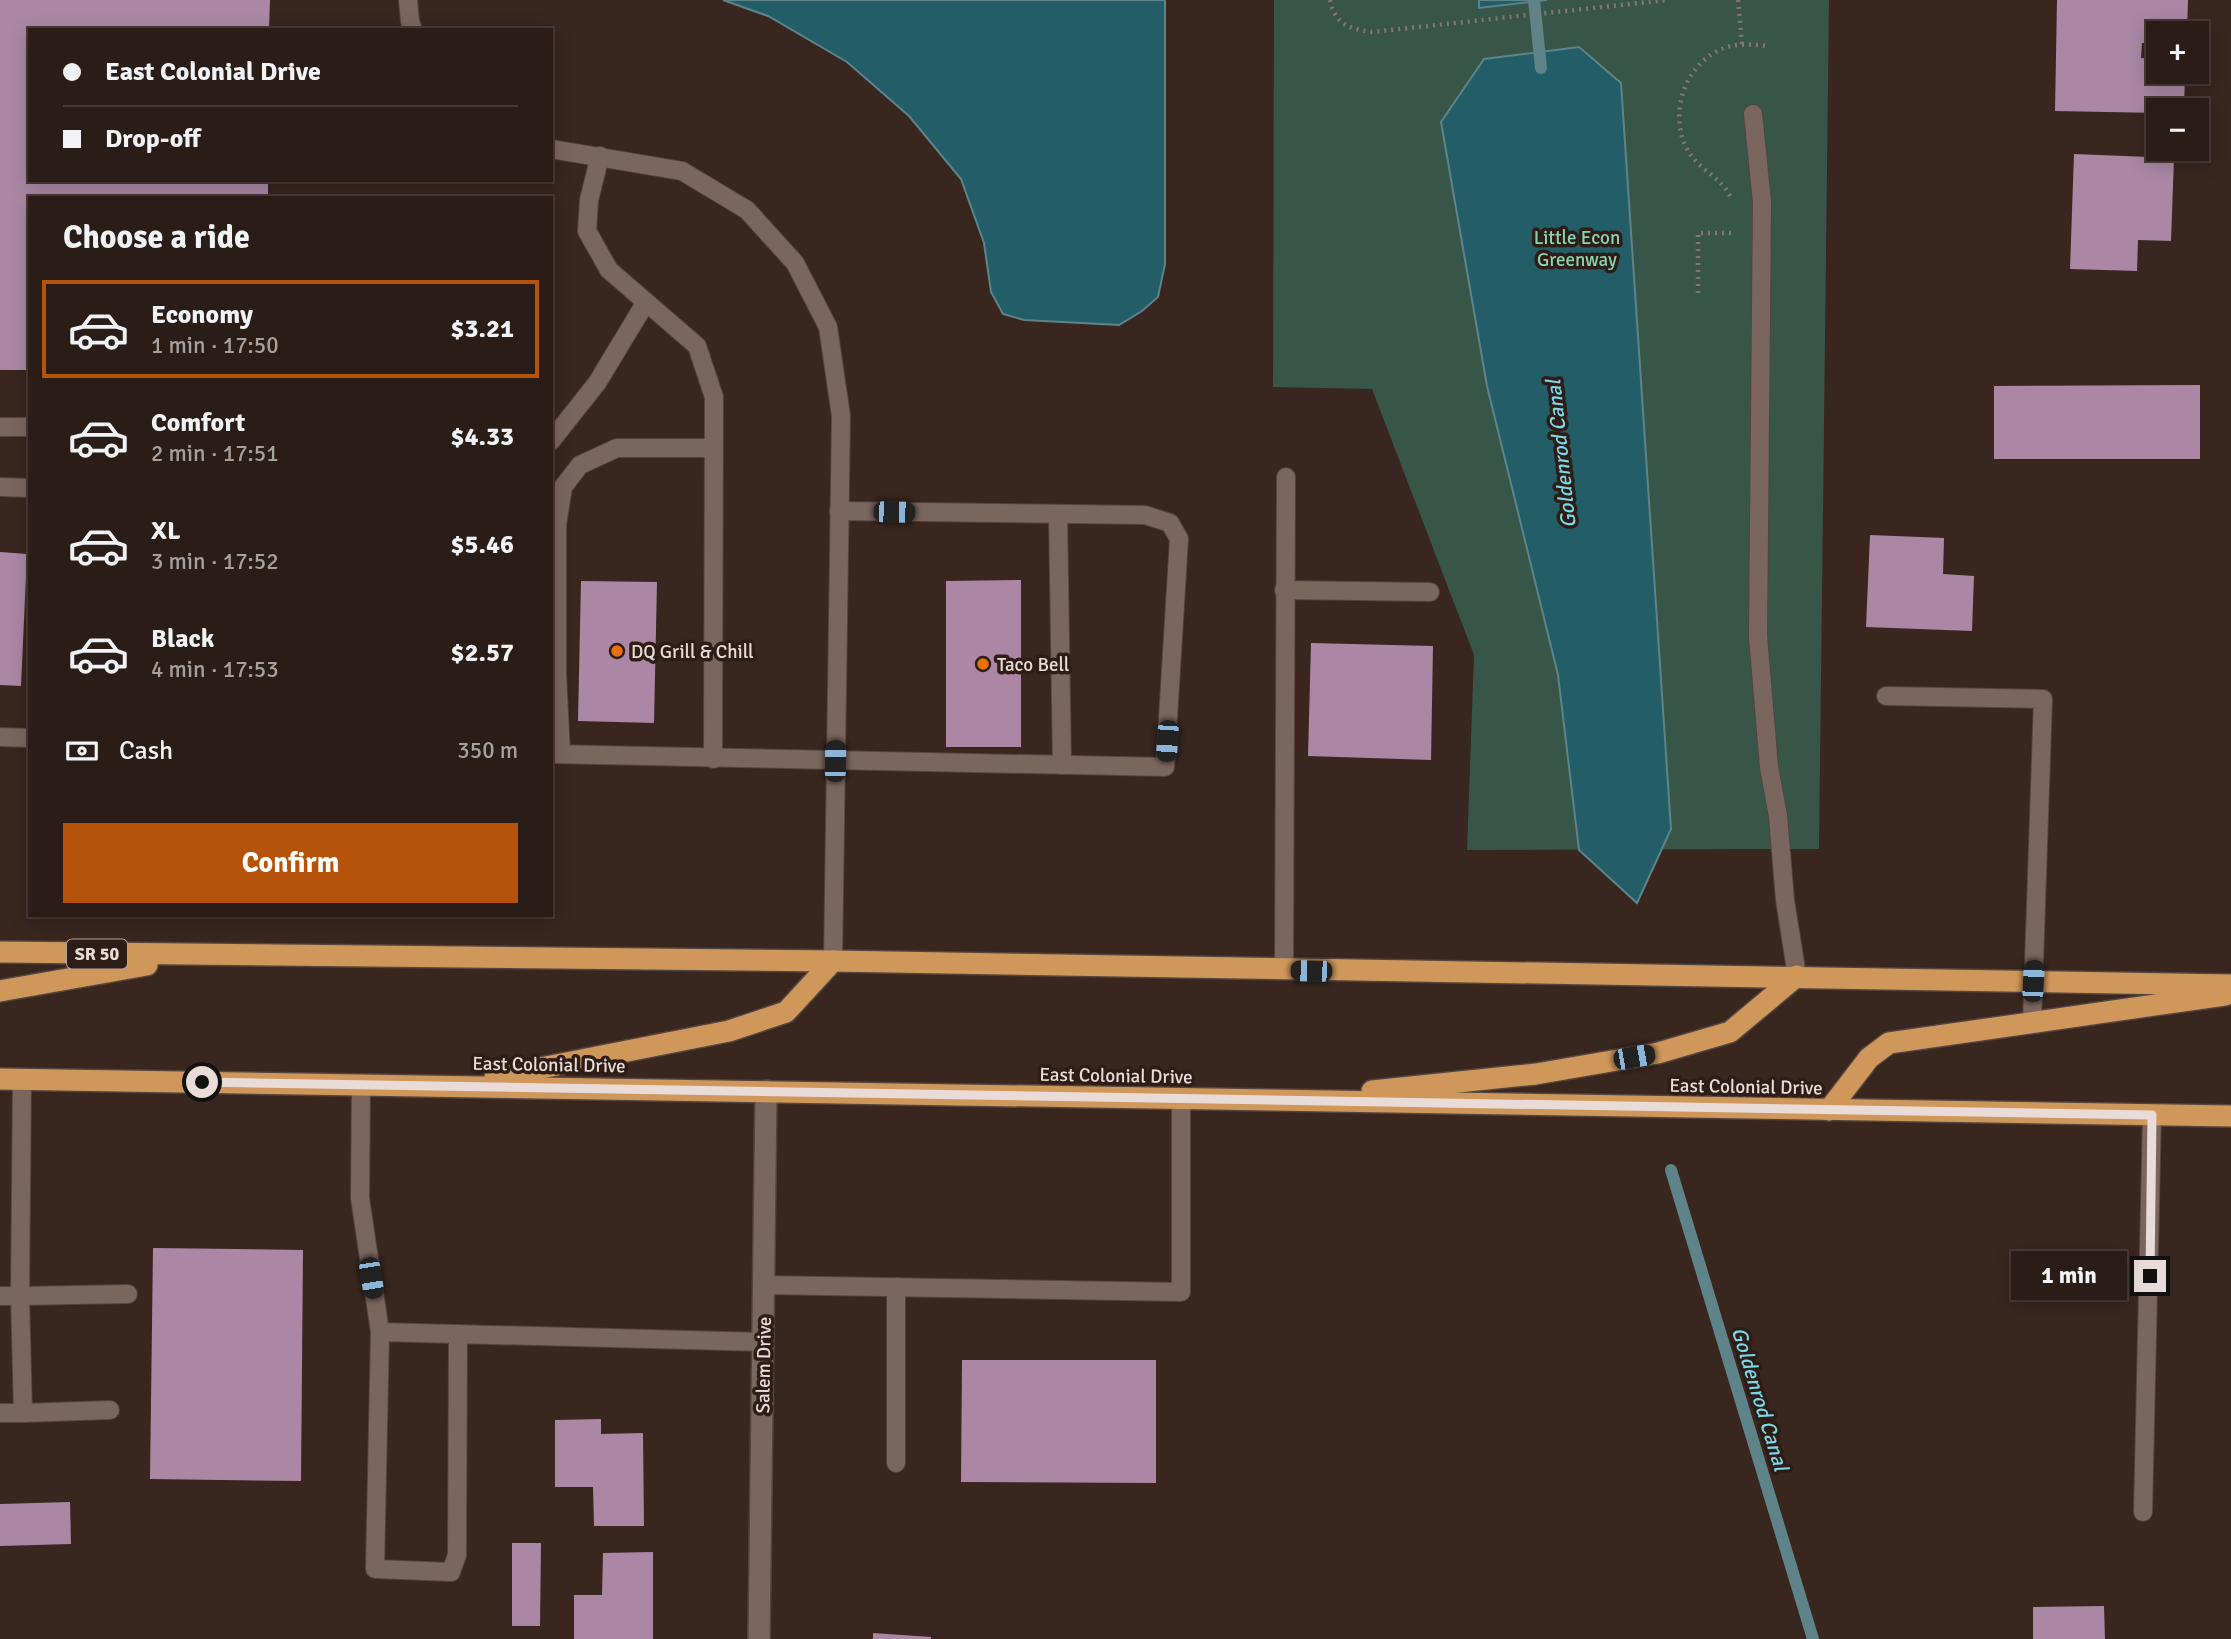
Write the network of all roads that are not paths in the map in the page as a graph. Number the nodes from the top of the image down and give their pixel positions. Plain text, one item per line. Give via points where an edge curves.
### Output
1 (408, 0) edge
2 (412, 28) edge
3 (1753, 114) dead end
4 (553, 149) edge
5 (600, 156) junction
6 (646, 302) junction
7 (0, 427) edge
8 (28, 427) edge
9 (553, 438) edge
10 (713, 448) junction
11 (1286, 478) dead end
12 (0, 487) edge
13 (28, 488) edge
14 (839, 511) junction
15 (1058, 514) junction
16 (1284, 590) junction
17 (1430, 592) dead end
18 (1886, 696) dead end
19 (0, 737) edge
20 (28, 738) edge
21 (556, 754) edge
22 (713, 759) junction
23 (835, 761) junction
24 (1062, 765) junction
25 (0, 952) edge
26 (193, 956) junction
27 (833, 961) junction
28 (1284, 970) junction
29 (1797, 976) junction
30 (2033, 981) junction
31 (2231, 985) edge
32 (0, 991) edge
33 (2231, 995) edge
34 (2032, 1022) junction
35 (0, 1079) edge
36 (22, 1080) junction
37 (361, 1084) junction
38 (452, 1086) junction
39 (766, 1091) junction
40 (1181, 1098) junction
41 (1276, 1101) junction
42 (1829, 1110) junction
43 (2152, 1115) junction
44 (2231, 1116) edge
45 (764, 1284) junction
46 (896, 1287) junction
47 (128, 1294) dead end
48 (0, 1296) edge
49 (20, 1296) junction
50 (380, 1332) junction
51 (458, 1334) junction
52 (763, 1342) junction
53 (110, 1410) dead end
54 (0, 1413) edge
55 (23, 1413) junction
56 (895, 1463) dead end
57 (2143, 1511) dead end
58 (759, 1639) edge

1 - 2 lane
3 - 29 lane via 1762,202 1759,662
4 - 5 lane
5 - 6 lane via 587,231 609,270
5 - 14 lane via 682,172 747,210 795,263 828,327 841,416
6 - 9 lane via 597,383
6 - 10 lane via 697,346 713,397
7 - 8 lane
10 - 21 lane via 617,448 580,465 563,487 557,525
10 - 22 lane
11 - 16 lane
12 - 13 lane
14 - 15 lane
14 - 23 lane
15 - 24 lane
15 - 24 lane via 1146,515 1170,523 1179,539 1165,767
16 - 17 lane
16 - 28 lane
18 - 30 lane via 2043,699
19 - 20 lane
21 - 22 lane
22 - 23 lane
23 - 24 lane
23 - 27 lane
25 - 26 highway, SR 50
26 - 27 highway, SR 50
26 - 32 highway
27 - 28 highway, SR 50
27 - 38 highway via 786,1012 729,1031
28 - 29 highway, SR 50
29 - 30 highway, SR 50
29 - 41 highway via 1730,1032 1658,1053 1536,1074
30 - 31 highway, SR 50
30 - 34 lane
33 - 34 highway
34 - 42 highway via 1889,1043 1869,1058
35 - 36 highway, East Colonial Drive
36 - 37 highway, East Colonial Drive
36 - 49 lane
37 - 38 highway, East Colonial Drive
37 - 50 lane via 360,1198
38 - 39 highway, East Colonial Drive
39 - 40 highway, East Colonial Drive
39 - 45 street, Salem Drive
40 - 41 highway, East Colonial Drive
40 - 46 lane via 1181,1292
41 - 42 highway, East Colonial Drive
42 - 43 highway, East Colonial Drive
43 - 44 highway, East Colonial Drive
43 - 57 lane
45 - 46 lane
45 - 52 street, Salem Drive
46 - 56 lane
47 - 49 lane
48 - 49 lane
49 - 55 lane
50 - 51 lane
50 - 51 lane via 376,1569 451,1572 457,1555
51 - 52 lane
52 - 58 street, Salem Drive
53 - 55 lane
54 - 55 lane

